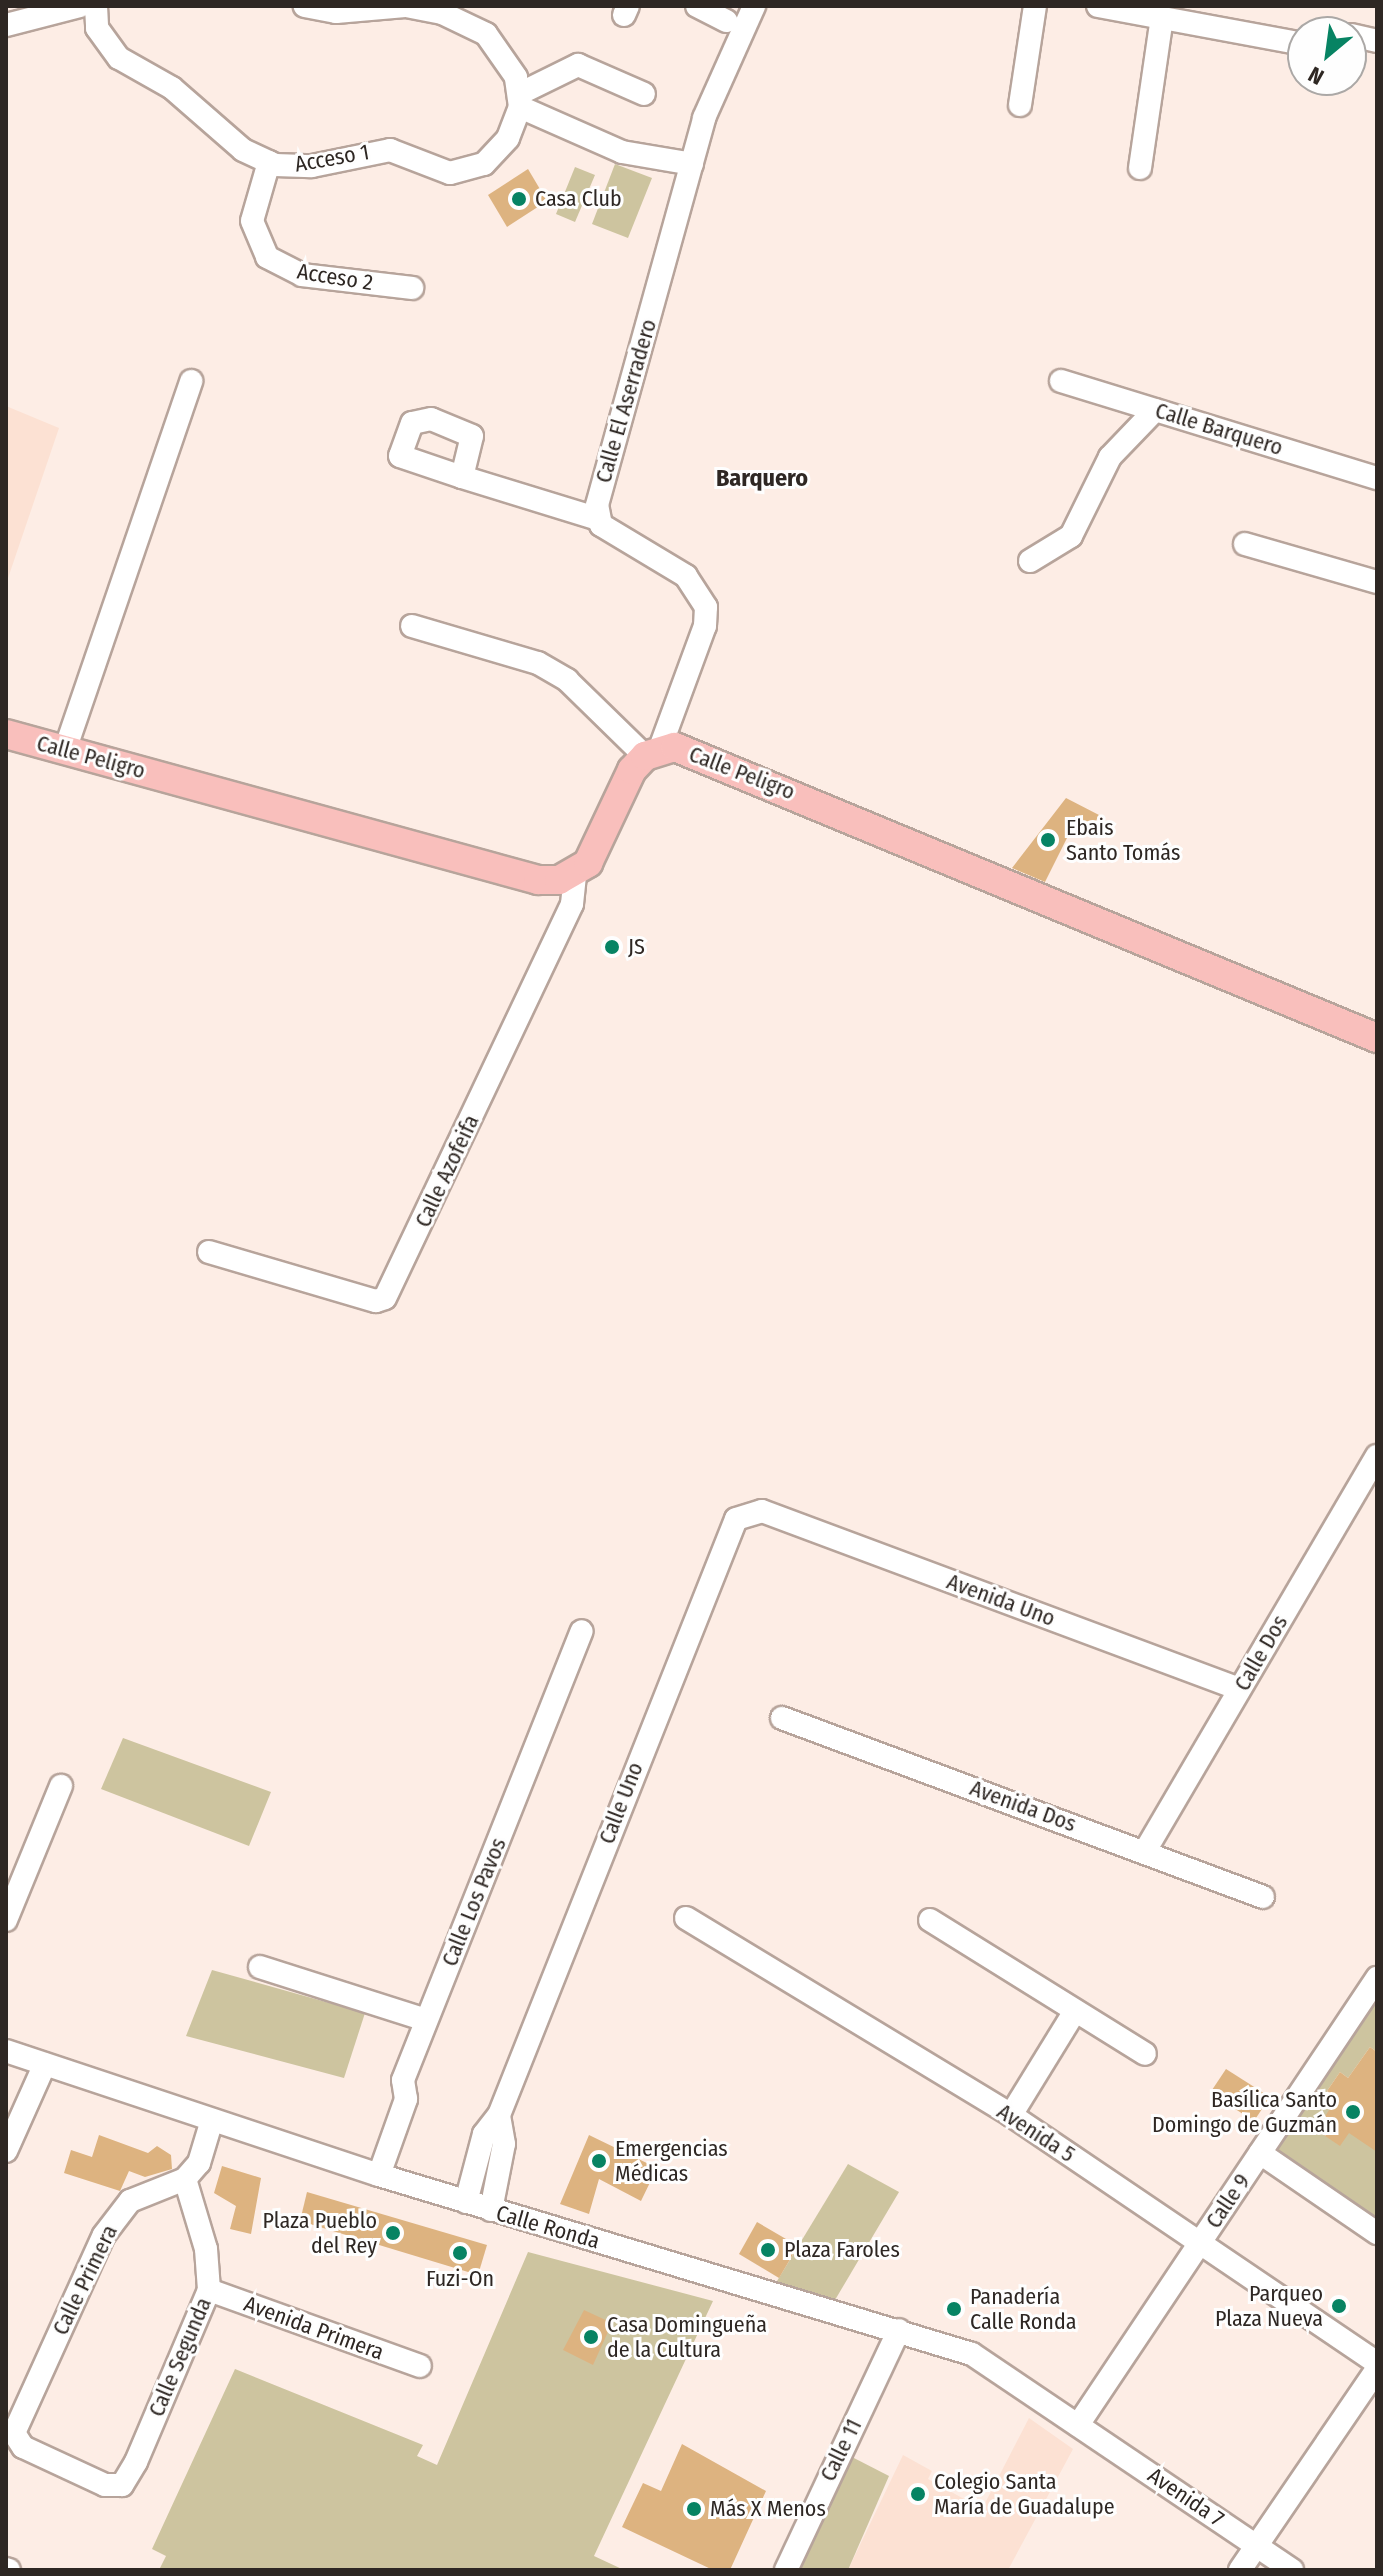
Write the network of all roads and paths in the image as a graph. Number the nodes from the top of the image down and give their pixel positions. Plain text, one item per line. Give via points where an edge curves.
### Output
1 (80, 6) edge
2 (96, 6) edge
3 (305, 6) edge
4 (697, 6) edge
5 (754, 6) edge
6 (1035, 6) edge
7 (1098, 6) edge
8 (1162, 18) junction
9 (726, 21) dead end
10 (6, 25) edge
11 (1287, 41) edge
12 (644, 94) dead end
13 (520, 101) junction
14 (1020, 105) dead end
15 (269, 162) junction
16 (692, 164) junction
17 (1140, 168) dead end
18 (412, 288) dead end
19 (191, 381) dead end
20 (1061, 381) dead end
21 (1155, 410) junction
22 (462, 477) dead end
23 (1377, 478) edge
24 (595, 518) junction
25 (1245, 544) dead end
26 (1030, 561) dead end
27 (1377, 582) edge
28 (412, 626) dead end
29 (6, 734) edge
30 (65, 750) junction
31 (652, 752) junction
32 (575, 874) junction
33 (1377, 1038) edge
34 (209, 1252) dead end
35 (1377, 1456) edge
36 (762, 1511) joint
37 (582, 1631) dead end
38 (1239, 1689) junction
39 (782, 1718) dead end
40 (61, 1786) dead end
41 (1145, 1851) junction
42 (1263, 1897) dead end
43 (686, 1918) dead end
44 (6, 1920) edge
45 (930, 1920) dead end
46 (260, 1967) dead end
47 (1377, 1978) edge
48 (1075, 2011) junction
49 (426, 2020) junction
50 (6, 2051) edge
51 (1145, 2054) dead end
52 (45, 2064) junction
53 (499, 2115) junction
54 (1011, 2115) junction
55 (212, 2120) junction
56 (6, 2151) edge
57 (1260, 2153) junction
58 (379, 2175) junction
59 (185, 2179) junction
60 (466, 2202) junction
61 (491, 2210) junction
62 (1377, 2233) edge
63 (1200, 2243) junction
64 (209, 2290) junction
65 (899, 2330) junction
66 (1377, 2363) edge
67 (420, 2366) dead end
68 (1377, 2369) edge
69 (1078, 2425) junction
70 (122, 2485) joint
71 (1257, 2546) junction
72 (786, 2570) edge
73 (1240, 2570) edge
74 (1292, 2570) edge

1 - 10 street
2 - 15 street, Acceso 1 via 97,28 119,58 172,88 243,150
3 - 13 street via 336,12 405,6 442,13 500,46
4 - 9 street
5 - 16 street, Calle El Aserradero via 704,118
6 - 14 street
7 - 8 street
8 - 11 street
8 - 17 street
12 - 13 street via 578,65
13 - 15 street, Acceso 1 via 499,151 468,171 437,171 390,150 312,166
13 - 16 street via 622,152
15 - 18 street, Acceso 2 via 252,221 267,257 302,275
16 - 24 street, Calle El Aserradero
19 - 30 street
20 - 21 street, Calle Barquero
21 - 23 street, Calle Barquero
21 - 26 street via 1115,449 1071,536
22 - 24 street
24 - 31 street via 686,576 706,607 705,626
25 - 27 street
28 - 31 street via 538,663 567,680
29 - 30 main road, Calle Peligro
30 - 32 main road, Calle Peligro via 516,875 538,880
31 - 32 main road via 624,785 588,863
31 - 33 main road, Calle Peligro via 700,754
32 - 34 street, Calle Azofeifa via 572,904 385,1298 376,1301
35 - 38 street, Calle Dos
36 - 38 street, Avenida Uno
36 - 53 street, Calle Uno via 749,1511 729,1529
37 - 49 street, Calle Los Pavos
38 - 41 street, Calle Dos
39 - 41 street, Avenida Dos
40 - 44 street
41 - 42 street, Avenida Dos
43 - 54 street, Avenida 5
45 - 48 street
46 - 49 street
47 - 57 street, Calle 9
48 - 51 street
48 - 54 street
49 - 58 street, Calle Los Pavos via 403,2080 406,2099
50 - 52 street, Calle Ronda
52 - 55 street, Calle Ronda
52 - 56 street
53 - 60 street, Calle Uno via 484,2134
53 - 61 street, Calle Uno via 504,2144
54 - 63 street, Avenida 5
55 - 58 street, Calle Ronda
55 - 59 street via 199,2163
57 - 62 street
57 - 63 street, Calle 9
58 - 60 street, Calle Ronda
59 - 64 street, Calle Segunda via 206,2249
59 - 70 street, Calle Primera via 130,2201 110,2226 14,2433 23,2447 105,2485
60 - 61 street, Calle Ronda
61 - 65 street, Calle Ronda
63 - 66 street, Avenida 5
63 - 69 street, Calle 9
64 - 67 street, Avenida Primera
64 - 70 street, Calle Segunda
65 - 69 street, Calle Ronda via 972,2354
65 - 72 street, Calle 11
68 - 71 street
69 - 71 street, Avenida 7
71 - 73 street
71 - 74 street, Avenida 7

